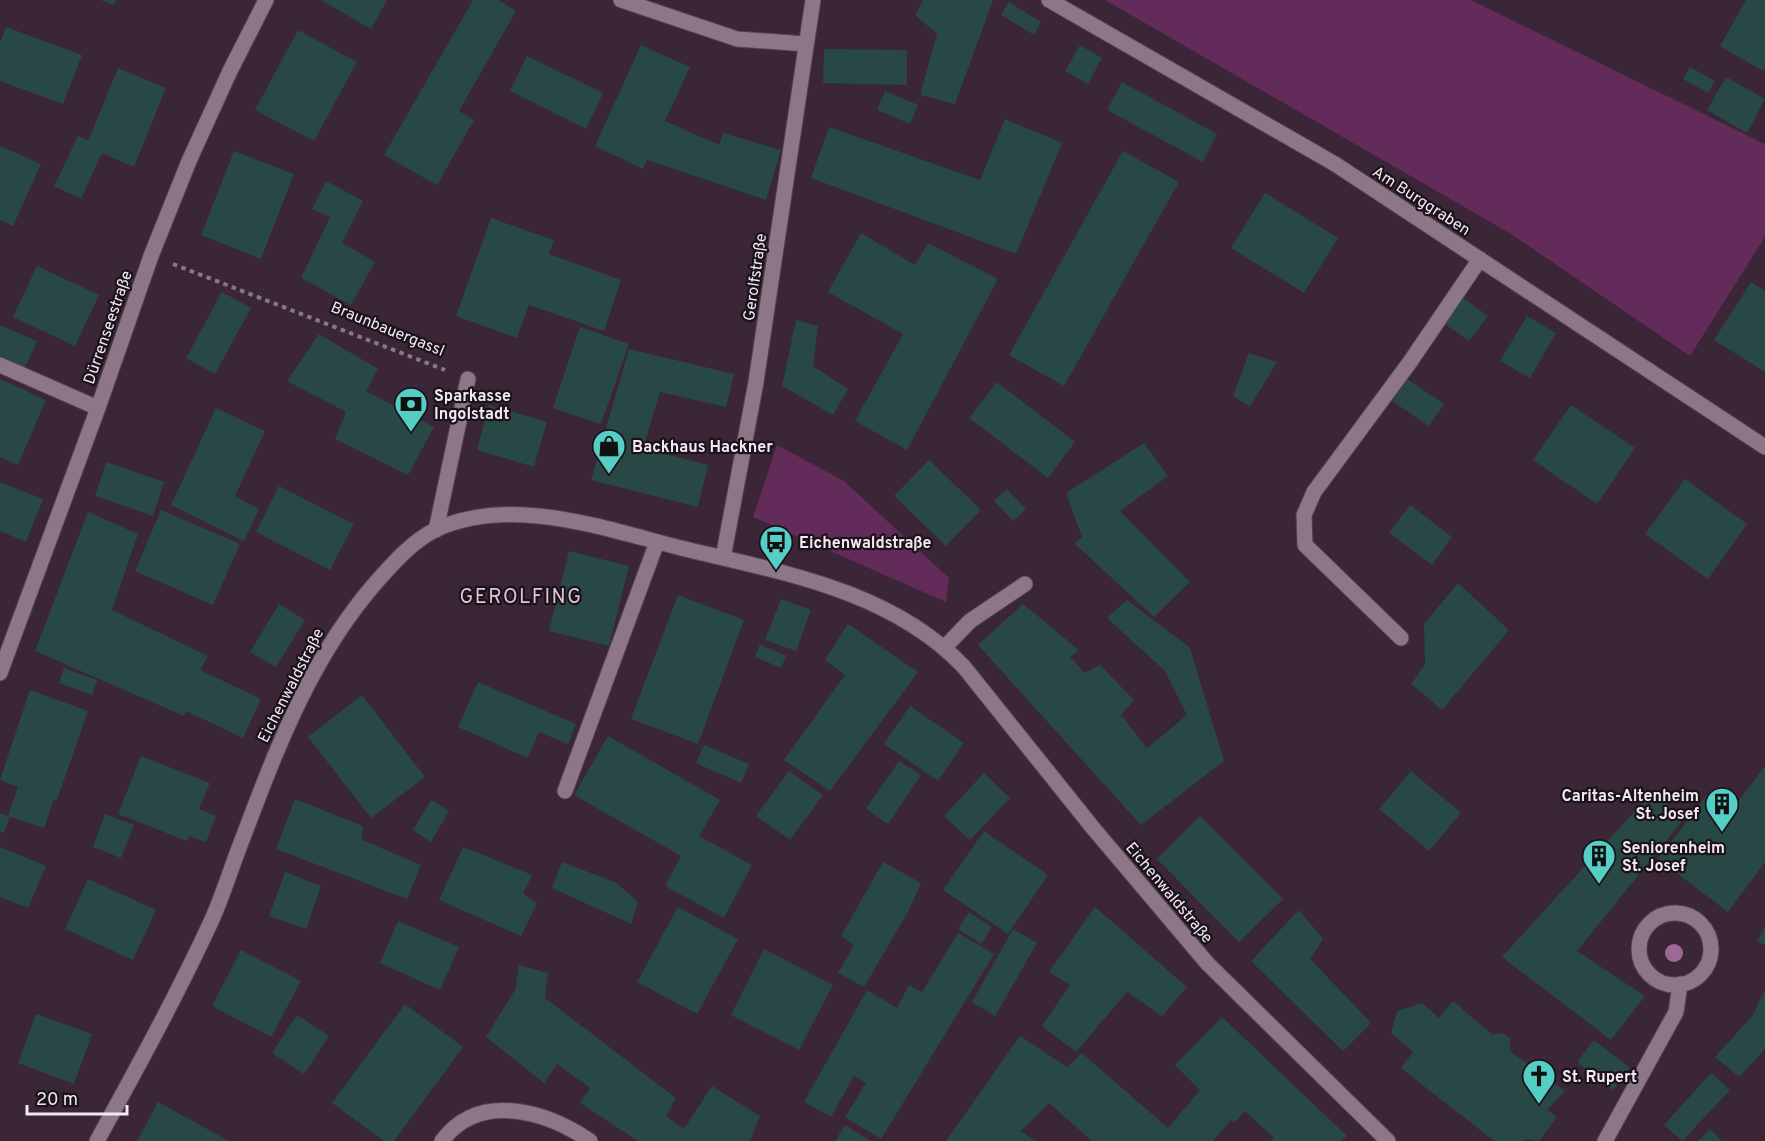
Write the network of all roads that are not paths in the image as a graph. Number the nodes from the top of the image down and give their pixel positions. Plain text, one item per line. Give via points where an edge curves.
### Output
1 (266, 0) edge
2 (621, 0) edge
3 (813, 0) edge
4 (1049, 0) edge
5 (806, 44) junction
6 (1480, 259) junction
7 (0, 365) edge
8 (468, 379) road end
9 (99, 408) junction
10 (1765, 447) edge
11 (436, 530) junction
12 (657, 542) junction
13 (723, 558) junction
14 (1025, 584) dead end
15 (1401, 638) dead end
16 (945, 647) junction
17 (0, 673) edge
18 (565, 791) dead end
19 (1680, 984) junction
20 (97, 1141) edge
21 (442, 1141) edge
22 (590, 1141) edge
23 (1388, 1141) edge
24 (1605, 1141) edge

1 - 9 street, Dürrenseestraße via 202,131 151,256
2 - 5 street via 737,39
3 - 5 street, Gerolfstraße
4 - 6 street, Am Burggraben via 1335,164
5 - 13 street, Gerolfstraße via 756,382
6 - 10 street, Am Burggraben
6 - 15 street via 1314,492 1304,515 1305,545
7 - 9 street
8 - 11 street
9 - 17 street, Dürrenseestraße
11 - 12 street, Eichenwaldstraße via 481,517 524,515
11 - 20 street, Eichenwaldstraße via 402,554 334,634 281,738 211,923 152,1043
12 - 13 street, Eichenwaldstraße
12 - 18 street
13 - 16 street, Eichenwaldstraße via 842,591 892,613
14 - 16 street via 970,621
16 - 23 street, Eichenwaldstraße via 1207,963
19 - 19 street via 1661,982 1652,976 1640,957 1639,946 1647,926 1667,914 1691,917 1701,924 1711,946 1705,969 1696,978
19 - 24 street via 1676,1012
21 - 22 street via 452,1128 482,1111 524,1111

